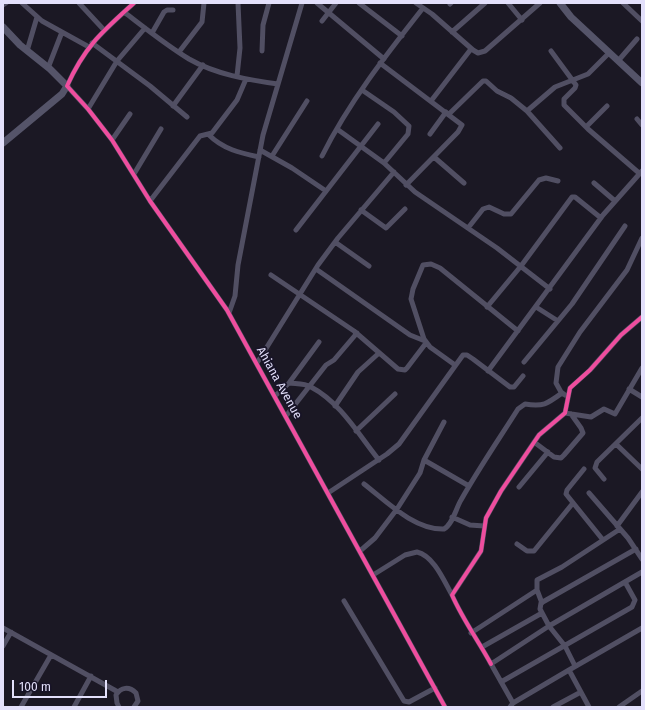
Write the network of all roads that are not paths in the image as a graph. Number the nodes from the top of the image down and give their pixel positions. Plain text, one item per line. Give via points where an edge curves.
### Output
1 (6, 3) edge
2 (22, 3) edge
3 (79, 3) edge
4 (134, 3) edge
5 (204, 3) edge
6 (238, 3) edge
7 (269, 3) edge
8 (302, 3) edge
9 (316, 3) edge
10 (336, 3) edge
11 (359, 3) edge
12 (371, 3) edge
13 (416, 3) edge
14 (485, 3) edge
15 (508, 3) edge
16 (540, 3) edge
17 (560, 3) edge
18 (623, 3) edge
19 (3, 5) edge
20 (423, 8) junction
21 (367, 9) junction
22 (173, 10) dead end
23 (124, 12) junction
24 (328, 13) junction
25 (37, 18) junction
26 (522, 20) junction
27 (322, 21) dead end
28 (642, 21) edge
29 (3, 27) edge
30 (145, 28) junction
31 (104, 30) junction
32 (62, 32) junction
33 (452, 32) junction
34 (152, 33) junction
35 (402, 36) junction
36 (637, 39) dead end
37 (90, 45) junction
38 (472, 49) junction
39 (27, 51) junction
40 (262, 51) dead end
41 (551, 51) dead end
42 (179, 52) junction
43 (609, 53) junction
44 (117, 61) junction
45 (382, 61) junction
46 (618, 61) junction
47 (203, 65) junction
48 (48, 68) junction
49 (237, 76) junction
50 (246, 79) junction
51 (573, 79) junction
52 (642, 83) edge
53 (278, 84) junction
54 (67, 86) junction
55 (362, 90) junction
56 (307, 101) dead end
57 (431, 101) junction
58 (173, 106) junction
59 (607, 106) dead end
60 (88, 109) junction
61 (527, 111) junction
62 (448, 113) junction
63 (130, 114) dead end
64 (187, 117) dead end
65 (637, 119) dead end
66 (378, 124) dead end
67 (642, 125) edge
68 (586, 127) junction
69 (161, 129) dead end
70 (337, 129) junction
71 (430, 134) dead end
72 (209, 135) junction
73 (112, 140) junction
74 (3, 143) edge
75 (361, 145) junction
76 (560, 148) dead end
77 (260, 150) junction
78 (272, 156) junction
79 (322, 156) dead end
80 (259, 157) junction
81 (434, 157) junction
82 (384, 164) junction
83 (394, 172) junction
84 (134, 174) junction
85 (639, 174) edge
86 (642, 180) edge
87 (558, 181) dead end
88 (464, 183) dead end
89 (594, 183) dead end
90 (406, 185) junction
91 (326, 192) junction
92 (150, 201) junction
93 (615, 201) junction
94 (361, 210) junction
95 (405, 210) dead end
96 (601, 218) junction
97 (625, 226) dead end
98 (468, 228) junction
99 (296, 230) dead end
100 (642, 238) edge
101 (335, 242) junction
102 (641, 245) edge
103 (369, 266) dead end
104 (521, 266) junction
105 (316, 269) junction
106 (270, 275) dead end
107 (550, 289) junction
108 (299, 294) junction
109 (487, 307) junction
110 (536, 307) junction
111 (229, 313) junction
112 (642, 317) edge
113 (558, 321) junction
114 (518, 331) junction
115 (357, 333) junction
116 (319, 342) dead end
117 (426, 342) junction
118 (378, 353) junction
119 (524, 362) dead end
120 (257, 363) junction
121 (455, 365) junction
122 (642, 368) edge
123 (488, 371) junction
124 (523, 376) dead end
125 (289, 383) junction
126 (311, 387) junction
127 (629, 389) junction
128 (562, 393) junction
129 (395, 394) dead end
130 (275, 396) junction
131 (567, 397) junction
132 (642, 398) edge
133 (335, 406) junction
134 (568, 413) junction
135 (286, 416) junction
136 (642, 418) edge
137 (444, 422) dead end
138 (356, 431) junction
139 (534, 442) junction
140 (616, 444) junction
141 (548, 452) junction
142 (379, 460) junction
143 (424, 460) junction
144 (584, 469) dead end
145 (642, 469) edge
146 (604, 479) dead end
147 (364, 484) dead end
148 (469, 486) junction
149 (519, 486) dead end
150 (642, 492) edge
151 (328, 493) junction
152 (588, 493) dead end
153 (573, 503) junction
154 (397, 509) junction
155 (452, 517) junction
156 (484, 526) junction
157 (619, 527) junction
158 (603, 540) junction
159 (517, 544) dead end
160 (636, 549) junction
161 (360, 551) junction
162 (642, 559) edge
163 (642, 572) edge
164 (373, 575) junction
165 (625, 582) junction
166 (537, 590) junction
167 (452, 595) junction
168 (344, 601) dead end
169 (542, 603) junction
170 (542, 613) junction
171 (550, 626) junction
172 (3, 628) edge
173 (642, 628) edge
174 (11, 632) junction
175 (471, 633) junction
176 (3, 646) edge
177 (565, 646) junction
178 (482, 647) junction
179 (51, 655) junction
180 (491, 664) junction
181 (575, 666) junction
182 (569, 670) junction
183 (91, 676) junction
184 (501, 682) junction
185 (434, 688) junction
186 (642, 691) edge
187 (118, 692) junction
188 (581, 692) junction
189 (512, 705) edge
190 (137, 706) edge
191 (21, 707) edge
192 (74, 707) edge
193 (120, 707) edge
194 (445, 707) edge
195 (553, 707) edge
196 (589, 707) edge
197 (619, 707) edge

1 - 19 street
2 - 25 street
3 - 31 street
4 - 23 street
5 - 42 street via 202,22
6 - 49 street via 240,48
7 - 40 street via 262,29
8 - 53 street
9 - 24 street
10 - 24 street
11 - 21 street
12 - 21 street
13 - 20 street
14 - 33 street
15 - 26 street
16 - 26 street
17 - 43 street
18 - 28 street
20 - 33 street
20 - 35 street
21 - 35 street
22 - 34 street via 164,12
23 - 30 street
23 - 31 street
24 - 27 street
24 - 45 street
25 - 32 street
25 - 39 street
26 - 38 street via 485,51 478,53
29 - 39 street, Ahiana Avenue
30 - 34 street
30 - 44 street
31 - 37 street
32 - 37 street
32 - 48 street
33 - 38 street
34 - 42 street
35 - 45 street
36 - 46 street
37 - 44 street
37 - 54 street via 78,62
38 - 57 street
39 - 48 street, Ahiana Avenue
41 - 51 street
42 - 47 street
43 - 46 street
43 - 51 street via 588,74
44 - 58 street
44 - 60 street
45 - 55 street
45 - 57 street via 406,85
46 - 52 street
47 - 49 street
47 - 58 street
48 - 54 street, Ahiana Avenue
49 - 50 street
50 - 53 street
50 - 72 street via 232,107
51 - 61 street via 555,87
51 - 68 street via 575,88 563,103
53 - 77 street
54 - 60 street, Ahiana Avenue
54 - 74 street via 62,94
55 - 70 street
55 - 82 street via 409,126 408,134
56 - 78 street
57 - 62 street
58 - 64 street
59 - 68 street
60 - 73 street, Ahiana Avenue
61 - 62 street via 485,80
61 - 76 street
62 - 71 street
62 - 81 street via 461,123 461,128
63 - 73 street
65 - 67 street
66 - 75 street
68 - 85 street
69 - 84 street
70 - 75 street
70 - 79 street
72 - 80 street via 230,149
72 - 92 street via 200,136
73 - 84 street, Ahiana Avenue
75 - 82 street
75 - 91 street
77 - 78 street
77 - 80 street
78 - 91 street
80 - 111 street via 238,265 235,296
81 - 88 street
81 - 90 street
82 - 83 street
83 - 90 street
83 - 94 street
84 - 92 street, Ahiana Avenue
85 - 86 street
85 - 93 street
87 - 98 street via 546,178 539,180 511,214 504,214 489,207 483,209
89 - 93 street
90 - 98 street
91 - 99 street
92 - 111 street, Ahiana Avenue
93 - 96 street
94 - 95 street via 386,228
94 - 101 street
96 - 104 street via 572,197
96 - 107 street
97 - 113 street
98 - 104 street
100 - 102 street
101 - 103 street
101 - 105 street
102 - 128 street via 627,270 580,332 558,367 555,379
104 - 107 street
104 - 109 street
105 - 108 street
105 - 117 street via 410,335
106 - 108 street
107 - 110 street
108 - 115 street
108 - 120 street
109 - 114 street
109 - 117 street via 440,268 431,264 423,265 411,298
110 - 113 street
110 - 114 street
111 - 120 street, Ahiana Avenue
112 - 131 street via 573,384
113 - 119 street
114 - 123 street
115 - 118 street
115 - 126 street via 334,360 326,365
116 - 125 street
117 - 118 street via 405,370 398,369
117 - 121 street
118 - 133 street via 358,372
120 - 130 street, Ahiana Avenue
121 - 123 street via 465,355
121 - 142 street via 404,438
122 - 127 street
123 - 124 street via 512,387
125 - 126 street
125 - 130 street
126 - 133 street
126 - 135 street
127 - 132 street
127 - 134 street via 614,414 604,409 591,417
128 - 131 street
128 - 148 street via 544,405 525,404 518,409
129 - 138 street
130 - 135 street, Ahiana Avenue
131 - 134 street
133 - 138 street
134 - 139 street via 543,430
134 - 141 street via 583,431 581,438 561,458 554,457
135 - 151 street, Ahiana Avenue
136 - 140 street
137 - 143 street
138 - 142 street
139 - 141 street
139 - 156 street via 501,492
140 - 145 street
140 - 146 street via 595,466
141 - 149 street
142 - 151 street
143 - 148 street
143 - 154 street via 420,473
144 - 153 street via 566,493
147 - 154 street
148 - 155 street
150 - 157 street
151 - 161 street, Ahiana Avenue
152 - 157 street
153 - 158 street
153 - 159 street via 534,551 527,551
154 - 155 street via 416,521 441,529 447,527
154 - 161 street via 375,538
155 - 156 street
156 - 167 street via 481,551
157 - 158 street
157 - 160 street
158 - 166 street via 537,580
160 - 162 street
160 - 169 street
161 - 164 street, Ahiana Avenue
163 - 165 street
164 - 167 street via 405,556 418,552 427,556 435,566
164 - 185 street, Ahiana Avenue
165 - 171 street
165 - 177 street via 635,600 632,607
166 - 169 street
166 - 175 street
167 - 175 street
168 - 185 street via 404,701 409,702
169 - 170 street
170 - 171 street
170 - 178 street
171 - 177 street
171 - 180 street
172 - 174 street
173 - 181 street
174 - 176 street
174 - 179 street
175 - 178 street
177 - 181 street
177 - 184 street
178 - 180 street
179 - 183 street
179 - 191 street
180 - 184 street
181 - 182 street
182 - 188 street
182 - 189 street
183 - 187 street
183 - 192 street
184 - 189 street
185 - 194 street, Ahiana Avenue
186 - 197 street
187 - 190 street via 125,688 133,690 138,696
187 - 193 street via 116,699
188 - 195 street
188 - 196 street

